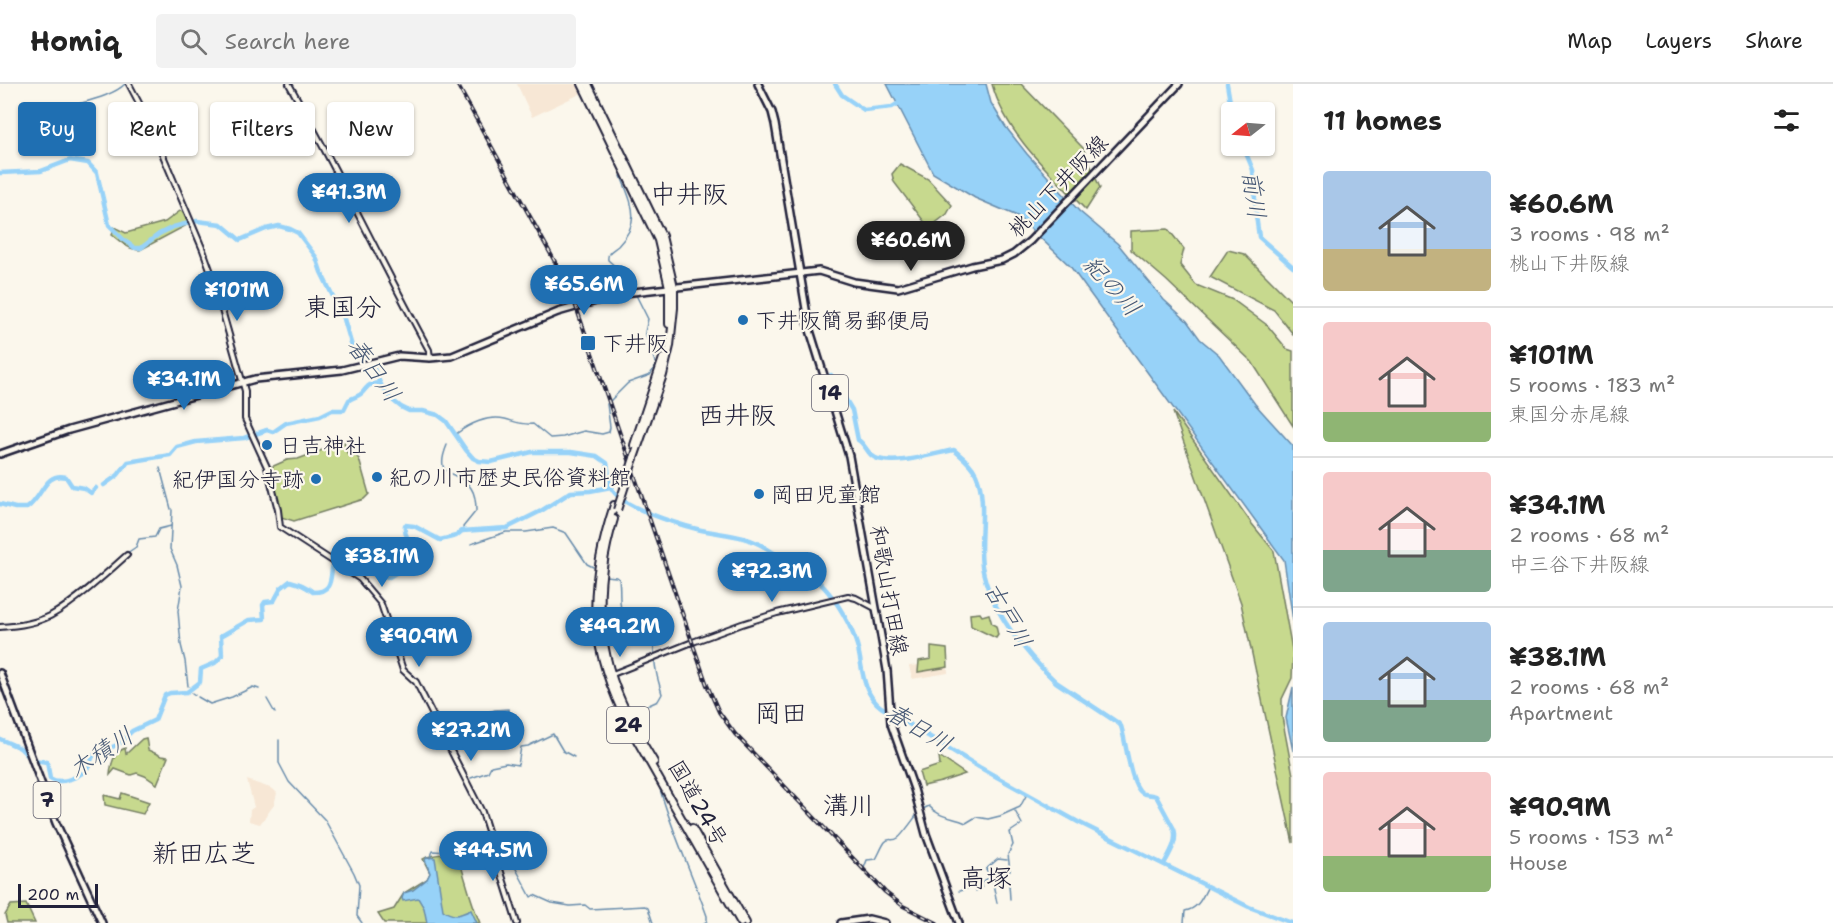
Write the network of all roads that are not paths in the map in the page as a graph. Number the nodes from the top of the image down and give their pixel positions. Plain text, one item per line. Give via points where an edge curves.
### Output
1 (129, 84) edge
2 (289, 84) edge
3 (582, 84) edge
4 (588, 84) edge
5 (758, 84) edge
6 (1179, 84) edge
7 (800, 274) junction
8 (671, 287) junction
9 (430, 358) junction
10 (242, 382) junction
11 (0, 454) edge
12 (127, 555) dead end
13 (875, 608) junction
14 (0, 627) edge
15 (0, 673) edge
16 (609, 676) junction
17 (102, 923) edge
18 (517, 923) edge
19 (741, 923) edge
20 (746, 923) edge
21 (841, 923) edge
22 (885, 923) edge
23 (959, 923) edge

1 - 10 street via 148,120 212,275
2 - 9 street via 325,147
3 - 8 highway, 国道24号 / 24 via 651,223
4 - 8 highway, 国道24号 / 24 via 662,236
5 - 7 main road, 和歌山打田線 / 14 via 775,124
6 - 7 main road, 桃山下井阪線 via 1030,242 1014,254 898,288 854,282 819,271
7 - 8 main road, 桃山下井阪線
7 - 13 main road, 和歌山打田線 / 14 via 809,327 849,456
8 - 9 main road, 桃山下井阪線 via 632,291 575,306 464,352
8 - 16 highway, 国道24号 / 24, bridge via 673,324 667,360 615,507 604,551 599,586
9 - 10 main road, 桃山下井阪線 via 399,356 342,370
10 - 11 main road, 桃山下井阪線 via 69,430
10 - 18 street via 245,418 267,467 282,530 360,579 381,604 403,670 416,682 482,812
12 - 14 street via 50,616
13 - 16 street via 853,596 777,613
13 - 23 main road, 和歌山打田線 / 14 via 894,736
15 - 17 main road, 7 via 56,823
16 - 19 highway, 国道24号 / 24 via 630,728
16 - 20 highway, 国道24号 / 24 via 634,728
21 - 22 main road via 869,918

